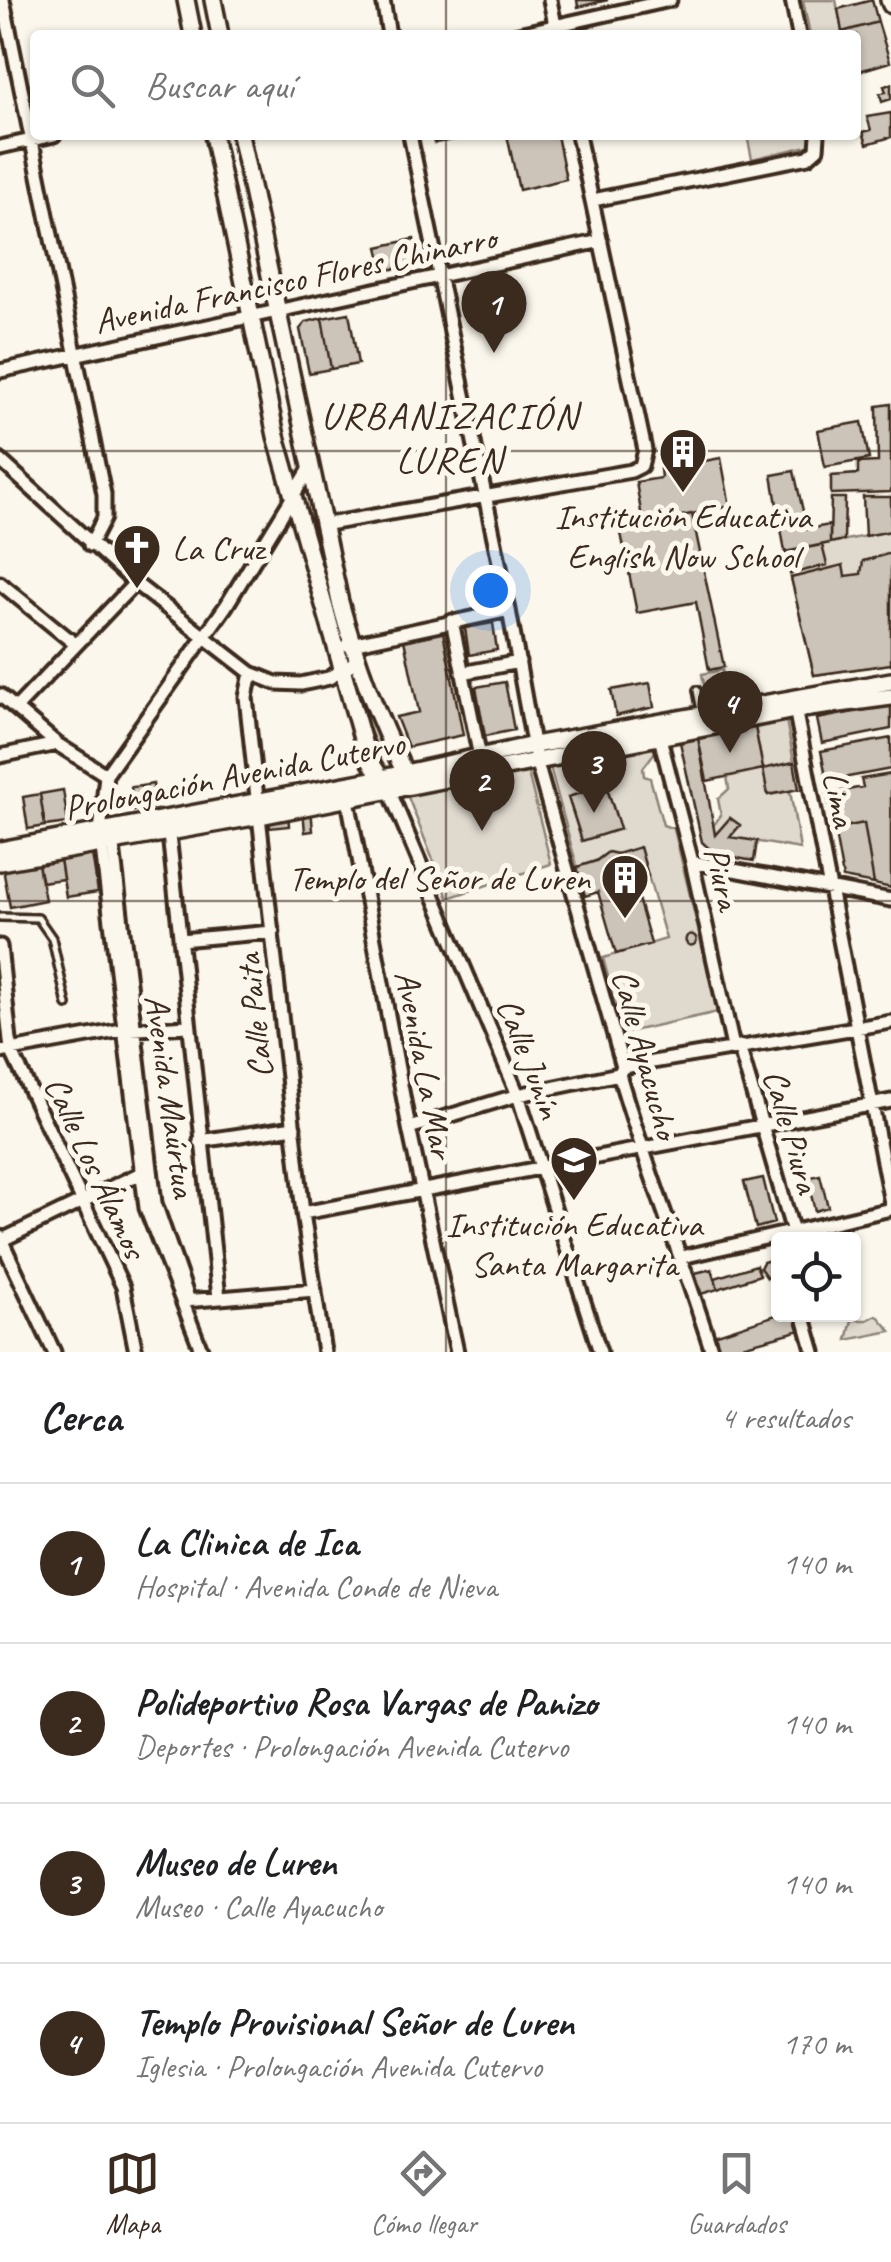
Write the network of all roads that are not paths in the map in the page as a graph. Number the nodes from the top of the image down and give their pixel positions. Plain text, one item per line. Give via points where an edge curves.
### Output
1 (4, 0) edge
2 (186, 0) edge
3 (213, 0) edge
4 (383, 0) edge
5 (550, 0) edge
6 (792, 0) edge
7 (661, 1) edge
8 (191, 30) edge
9 (219, 30) edge
10 (388, 30) edge
11 (556, 30) edge
12 (560, 30) edge
13 (798, 30) edge
14 (30, 120) edge
15 (30, 140) edge
16 (34, 140) edge
17 (214, 140) edge
18 (241, 140) edge
19 (411, 140) edge
20 (579, 140) edge
21 (818, 140) edge
22 (0, 147) edge
23 (593, 200) junction
24 (601, 241) junction
25 (440, 276) junction
26 (277, 311) junction
27 (252, 317) junction
28 (77, 355) junction
29 (0, 371) edge
30 (0, 460) edge
31 (309, 470) junction
32 (486, 495) junction
33 (293, 500) junction
34 (322, 525) junction
35 (90, 544) junction
36 (0, 583) edge
37 (136, 583) junction
38 (509, 610) junction
39 (452, 621) junction
40 (205, 634) junction
41 (75, 644) junction
42 (352, 644) junction
43 (335, 648) junction
44 (520, 662) junction
45 (351, 664) junction
46 (252, 673) junction
47 (462, 673) junction
48 (891, 681) edge
49 (696, 690) dead end
50 (0, 695) edge
51 (891, 697) edge
52 (794, 704) junction
53 (16, 708) junction
54 (702, 714) junction
55 (658, 731) junction
56 (57, 744) junction
57 (0, 756) edge
58 (367, 756) junction
59 (480, 757) junction
60 (536, 757) junction
61 (405, 774) junction
62 (106, 776) junction
63 (385, 784) junction
64 (347, 791) junction
65 (258, 809) junction
66 (168, 824) junction
67 (105, 832) junction
68 (0, 850) edge
69 (0, 862) edge
70 (692, 862) junction
71 (828, 886) junction
72 (891, 900) edge
73 (0, 918) edge
74 (272, 932) junction
75 (180, 940) junction
76 (0, 949) edge
77 (67, 1006) dead end
78 (891, 1022) edge
79 (188, 1026) junction
80 (856, 1028) junction
81 (127, 1030) junction
82 (736, 1046) junction
83 (5, 1051) edge
84 (621, 1070) junction
85 (518, 1095) junction
86 (891, 1101) edge
87 (872, 1105) junction
88 (764, 1124) junction
89 (294, 1127) junction
90 (409, 1128) junction
91 (200, 1141) junction
92 (640, 1148) junction
93 (541, 1167) junction
94 (141, 1173) junction
95 (421, 1190) junction
96 (84, 1201) junction
97 (891, 1206) edge
98 (303, 1213) junction
99 (783, 1232) edge
100 (795, 1232) edge
101 (771, 1238) edge
102 (0, 1239) edge
103 (682, 1257) junction
104 (315, 1290) junction
105 (219, 1298) junction
106 (185, 1301) junction
107 (805, 1322) edge
108 (54, 1352) edge
109 (136, 1352) edge
110 (202, 1352) edge
111 (210, 1352) edge
112 (324, 1352) edge
113 (457, 1352) edge
114 (600, 1352) edge
115 (712, 1352) edge
116 (814, 1352) edge

1 - 14 street
2 - 8 street
3 - 9 street
4 - 10 street
5 - 11 street
6 - 13 street
7 - 12 street
15 - 22 street
16 - 28 street
17 - 27 street
18 - 26 street
19 - 25 street, Calle Ayacucho
20 - 23 street
21 - 23 street via 808,157
23 - 24 street
24 - 25 street, Avenida Francisco Flores Chinarro
24 - 32 street via 644,450 641,466
25 - 26 street, Avenida Francisco Flores Chinarro
25 - 32 street, Calle Ayacucho
26 - 27 street, Avenida Francisco Flores Chinarro
26 - 31 street
27 - 28 street, Avenida Francisco Flores Chinarro
27 - 33 street
28 - 29 street, Avenida Francisco Flores Chinarro
28 - 35 street via 106,505
30 - 35 street
31 - 33 street
31 - 34 street
32 - 34 street
32 - 38 street, Calle Ayacucho
33 - 40 street
33 - 43 street
34 - 42 street
35 - 37 street
36 - 41 street
37 - 40 street
37 - 41 street
38 - 39 street
38 - 44 street, Calle Ayacucho
39 - 42 street
39 - 47 street
40 - 46 street
40 - 62 street
41 - 53 street
42 - 43 street
42 - 45 street
43 - 45 street
44 - 47 street
44 - 60 street, Calle Ayacucho
45 - 46 street via 330,678 301,684
45 - 58 street
45 - 61 street
46 - 65 street, Calle Paita via 246,697
47 - 59 street
48 - 52 street, Prolongación Avenida Cutervo
49 - 54 lane
50 - 53 street
51 - 52 street, Prolongación Avenida Cutervo
52 - 54 street, Prolongación Avenida Cutervo
52 - 55 street, Prolongación Avenida Cutervo
52 - 71 street, Lima
53 - 56 street
54 - 55 street, Prolongación Avenida Cutervo
55 - 60 street, Prolongación Avenida Cutervo
55 - 70 street, Piura
56 - 57 street
56 - 62 street
58 - 63 street
58 - 64 street
59 - 60 street, Prolongación Avenida Cutervo
59 - 61 street, Prolongación Avenida Cutervo
60 - 63 street, Prolongación Avenida Cutervo
60 - 84 street, Calle Ayacucho
61 - 63 street, Prolongación Avenida Cutervo
62 - 67 street, Avenida Maúrtua
63 - 64 street, Prolongación Avenida Cutervo
63 - 85 street, Calle Junín
64 - 65 street, Prolongación Avenida Cutervo
64 - 90 street, Avenida La Mar
65 - 66 street, Prolongación Avenida Cutervo
65 - 74 street, Calle Paita
66 - 67 street, Prolongación Avenida Cutervo
66 - 75 street
67 - 68 street, Prolongación Avenida Cutervo
67 - 69 street, Prolongación Avenida Cutervo
67 - 81 street, Avenida Maúrtua
70 - 71 street
70 - 82 street, Piura
71 - 72 street
71 - 80 street, Lima
73 - 77 lane via 38,918 52,938
74 - 75 street
74 - 89 street, Calle Paita
75 - 79 street
76 - 83 street, Calle Los Álamos
78 - 80 street
79 - 81 street
79 - 91 street
80 - 82 street
80 - 87 street, Lima
81 - 83 street
81 - 94 street, Avenida Maúrtua
81 - 106 street, Avenida Maúrtua via 155,1203
82 - 84 street
82 - 88 street, Calle Piura
83 - 96 street, Calle Los Álamos
84 - 85 street
84 - 92 street, Calle Ayacucho
85 - 90 street
85 - 93 street, Calle Junín
86 - 87 street
87 - 88 street
87 - 97 street, Lima
88 - 92 street
88 - 99 street, Calle Piura
89 - 91 street
89 - 98 street, Calle Paita
90 - 95 street, Avenida La Mar
91 - 105 street
92 - 93 street
92 - 103 street, Calle Ayacucho
93 - 95 street
93 - 114 street, Calle Junín
94 - 96 street
94 - 106 street, Avenida Maúrtua via 146,1208
95 - 98 street
95 - 113 street, Avenida La Mar
96 - 102 street
96 - 109 street, Calle Los Álamos via 124,1292
97 - 100 street, Calle Piura
98 - 104 street, Calle Paita
101 - 103 street, Calle Piura
102 - 108 street
103 - 115 street, Calle Ayacucho
104 - 105 street
104 - 112 street, Calle Paita
105 - 106 street
106 - 110 street, Avenida Maúrtua
106 - 111 street, Avenida Maúrtua
107 - 116 street

